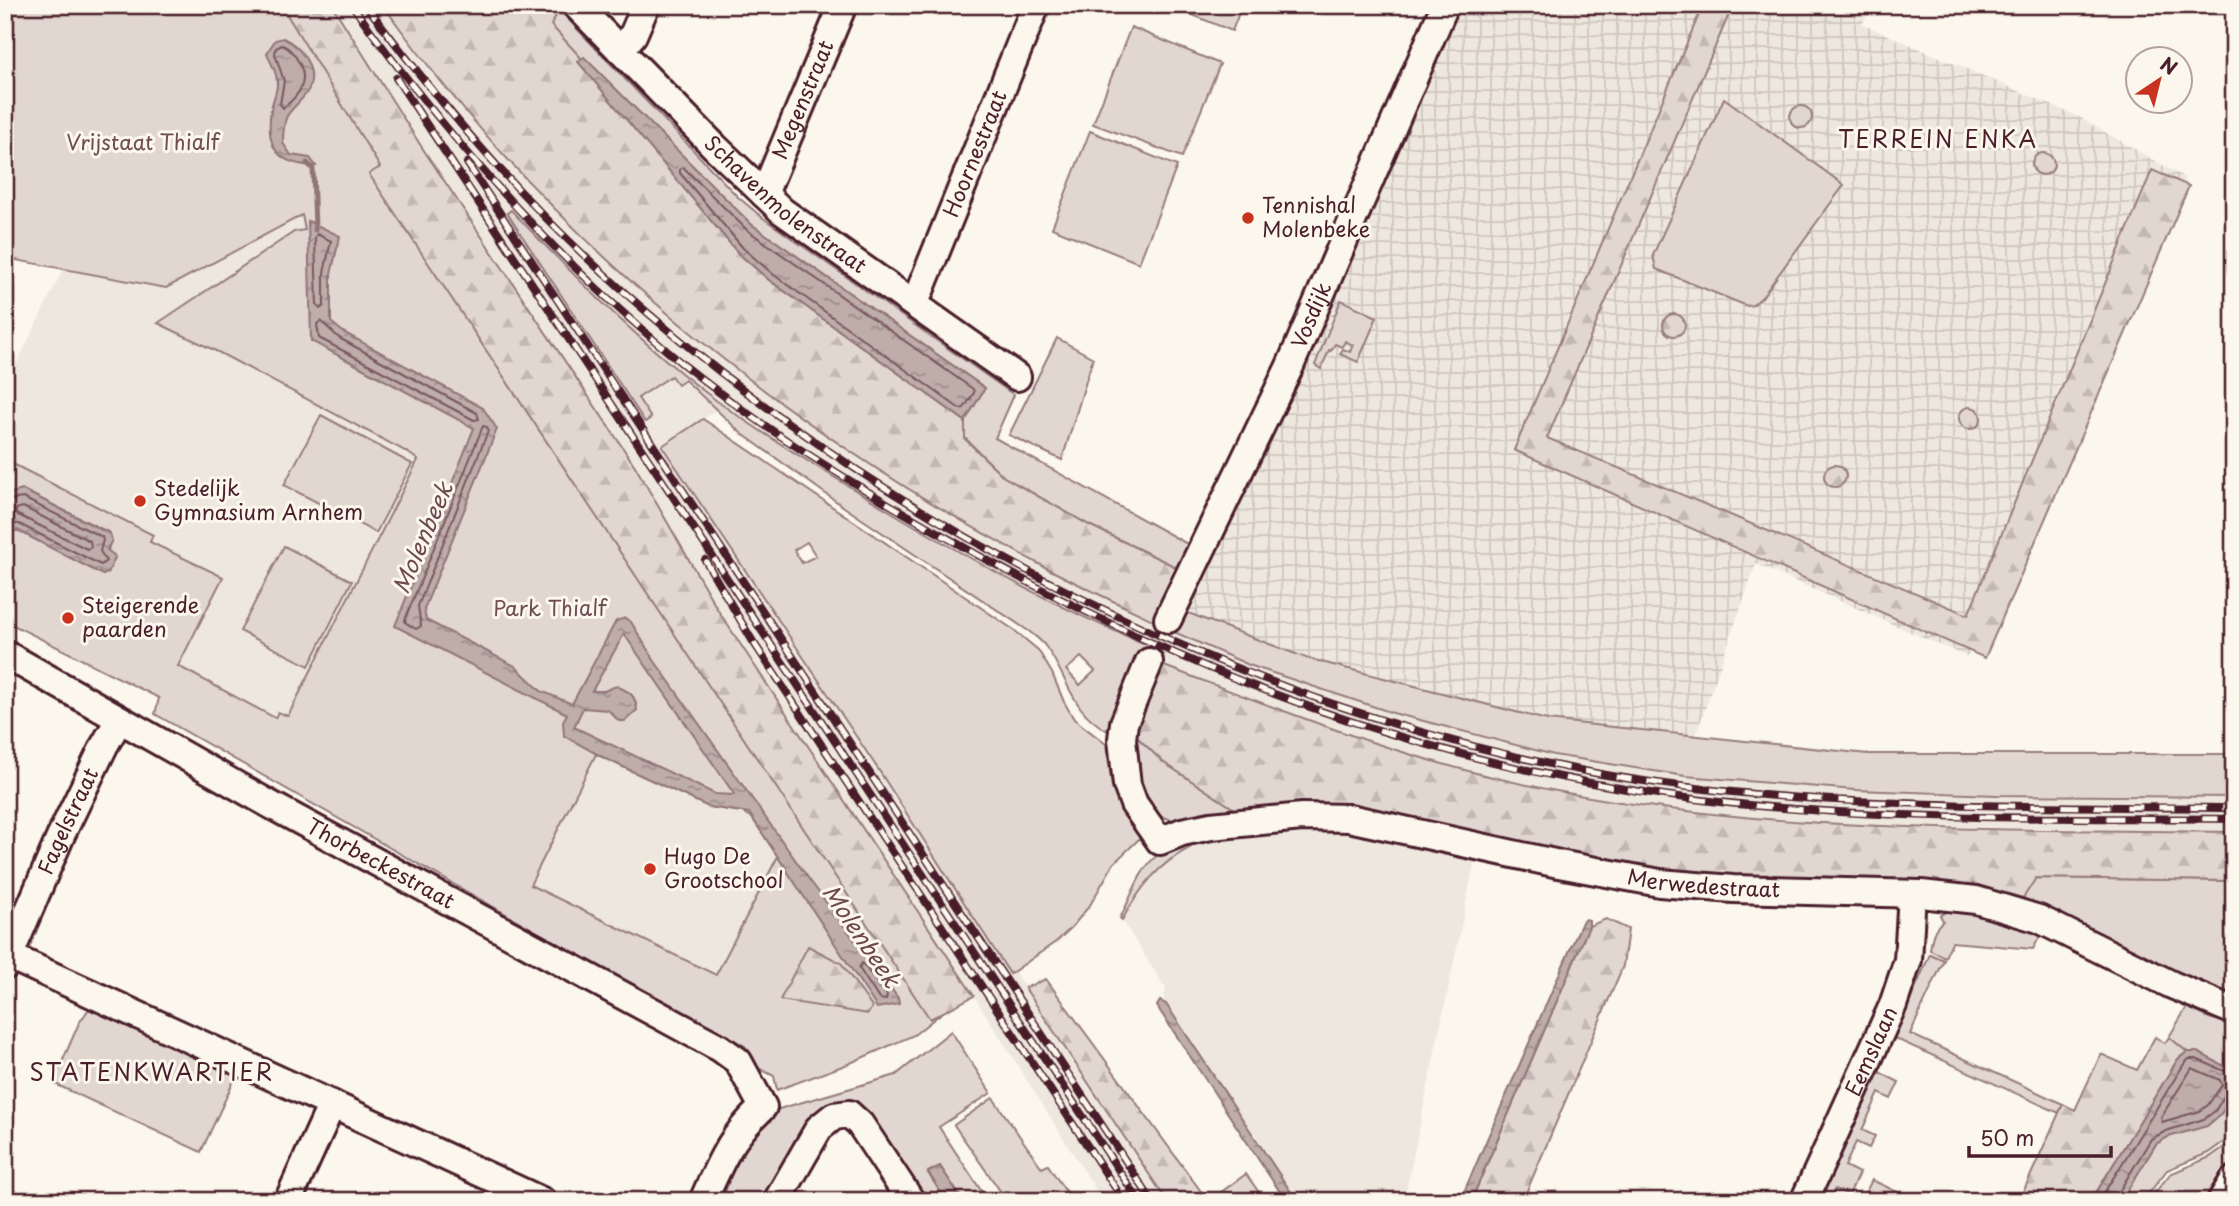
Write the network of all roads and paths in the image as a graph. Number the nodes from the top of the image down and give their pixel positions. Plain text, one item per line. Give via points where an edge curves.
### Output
1 (576, 5) edge
2 (646, 5) edge
3 (843, 5) edge
4 (1036, 5) edge
5 (1445, 5) edge
6 (620, 50) junction
7 (764, 194) junction
8 (915, 303) junction
9 (1017, 377) dead end
10 (1168, 619) tunnel mouth
11 (5, 654) edge
12 (1149, 662) tunnel mouth
13 (119, 720) junction
14 (1912, 894) junction
15 (7, 958) edge
16 (2234, 1011) edge
17 (332, 1104) junction
18 (2234, 1180) edge
19 (494, 1191) edge
20 (288, 1201) edge
21 (542, 1201) edge
22 (702, 1201) edge
23 (777, 1201) edge
24 (911, 1201) edge
25 (1804, 1201) edge
26 (2221, 1201) edge

1 - 6 street, Schavenmolenstraat
2 - 6 street via 633,35
3 - 7 street, Megenstraat
4 - 8 street, Hoornestraat
5 - 10 street, Vosdijk via 1290,366
6 - 7 street, Schavenmolenstraat
7 - 8 street, Schavenmolenstraat via 791,218
8 - 9 street, Schavenmolenstraat
11 - 13 street, Thorbeckestraat
12 - 14 street, Merwedestraat via 1122,738 1134,804 1160,841 1212,826 1302,817 1349,818 1660,883
13 - 15 street, Fagelstraat
13 - 22 street, Thorbeckestraat via 738,1060 763,1107 731,1142
14 - 16 street, Merwedestraat via 1976,900 2039,919
14 - 25 street, Eemslaan via 1908,960 1893,1004
15 - 17 street
17 - 19 street
17 - 20 street
18 - 26 street
19 - 21 street
23 - 24 street via 819,1128 834,1116 849,1114

